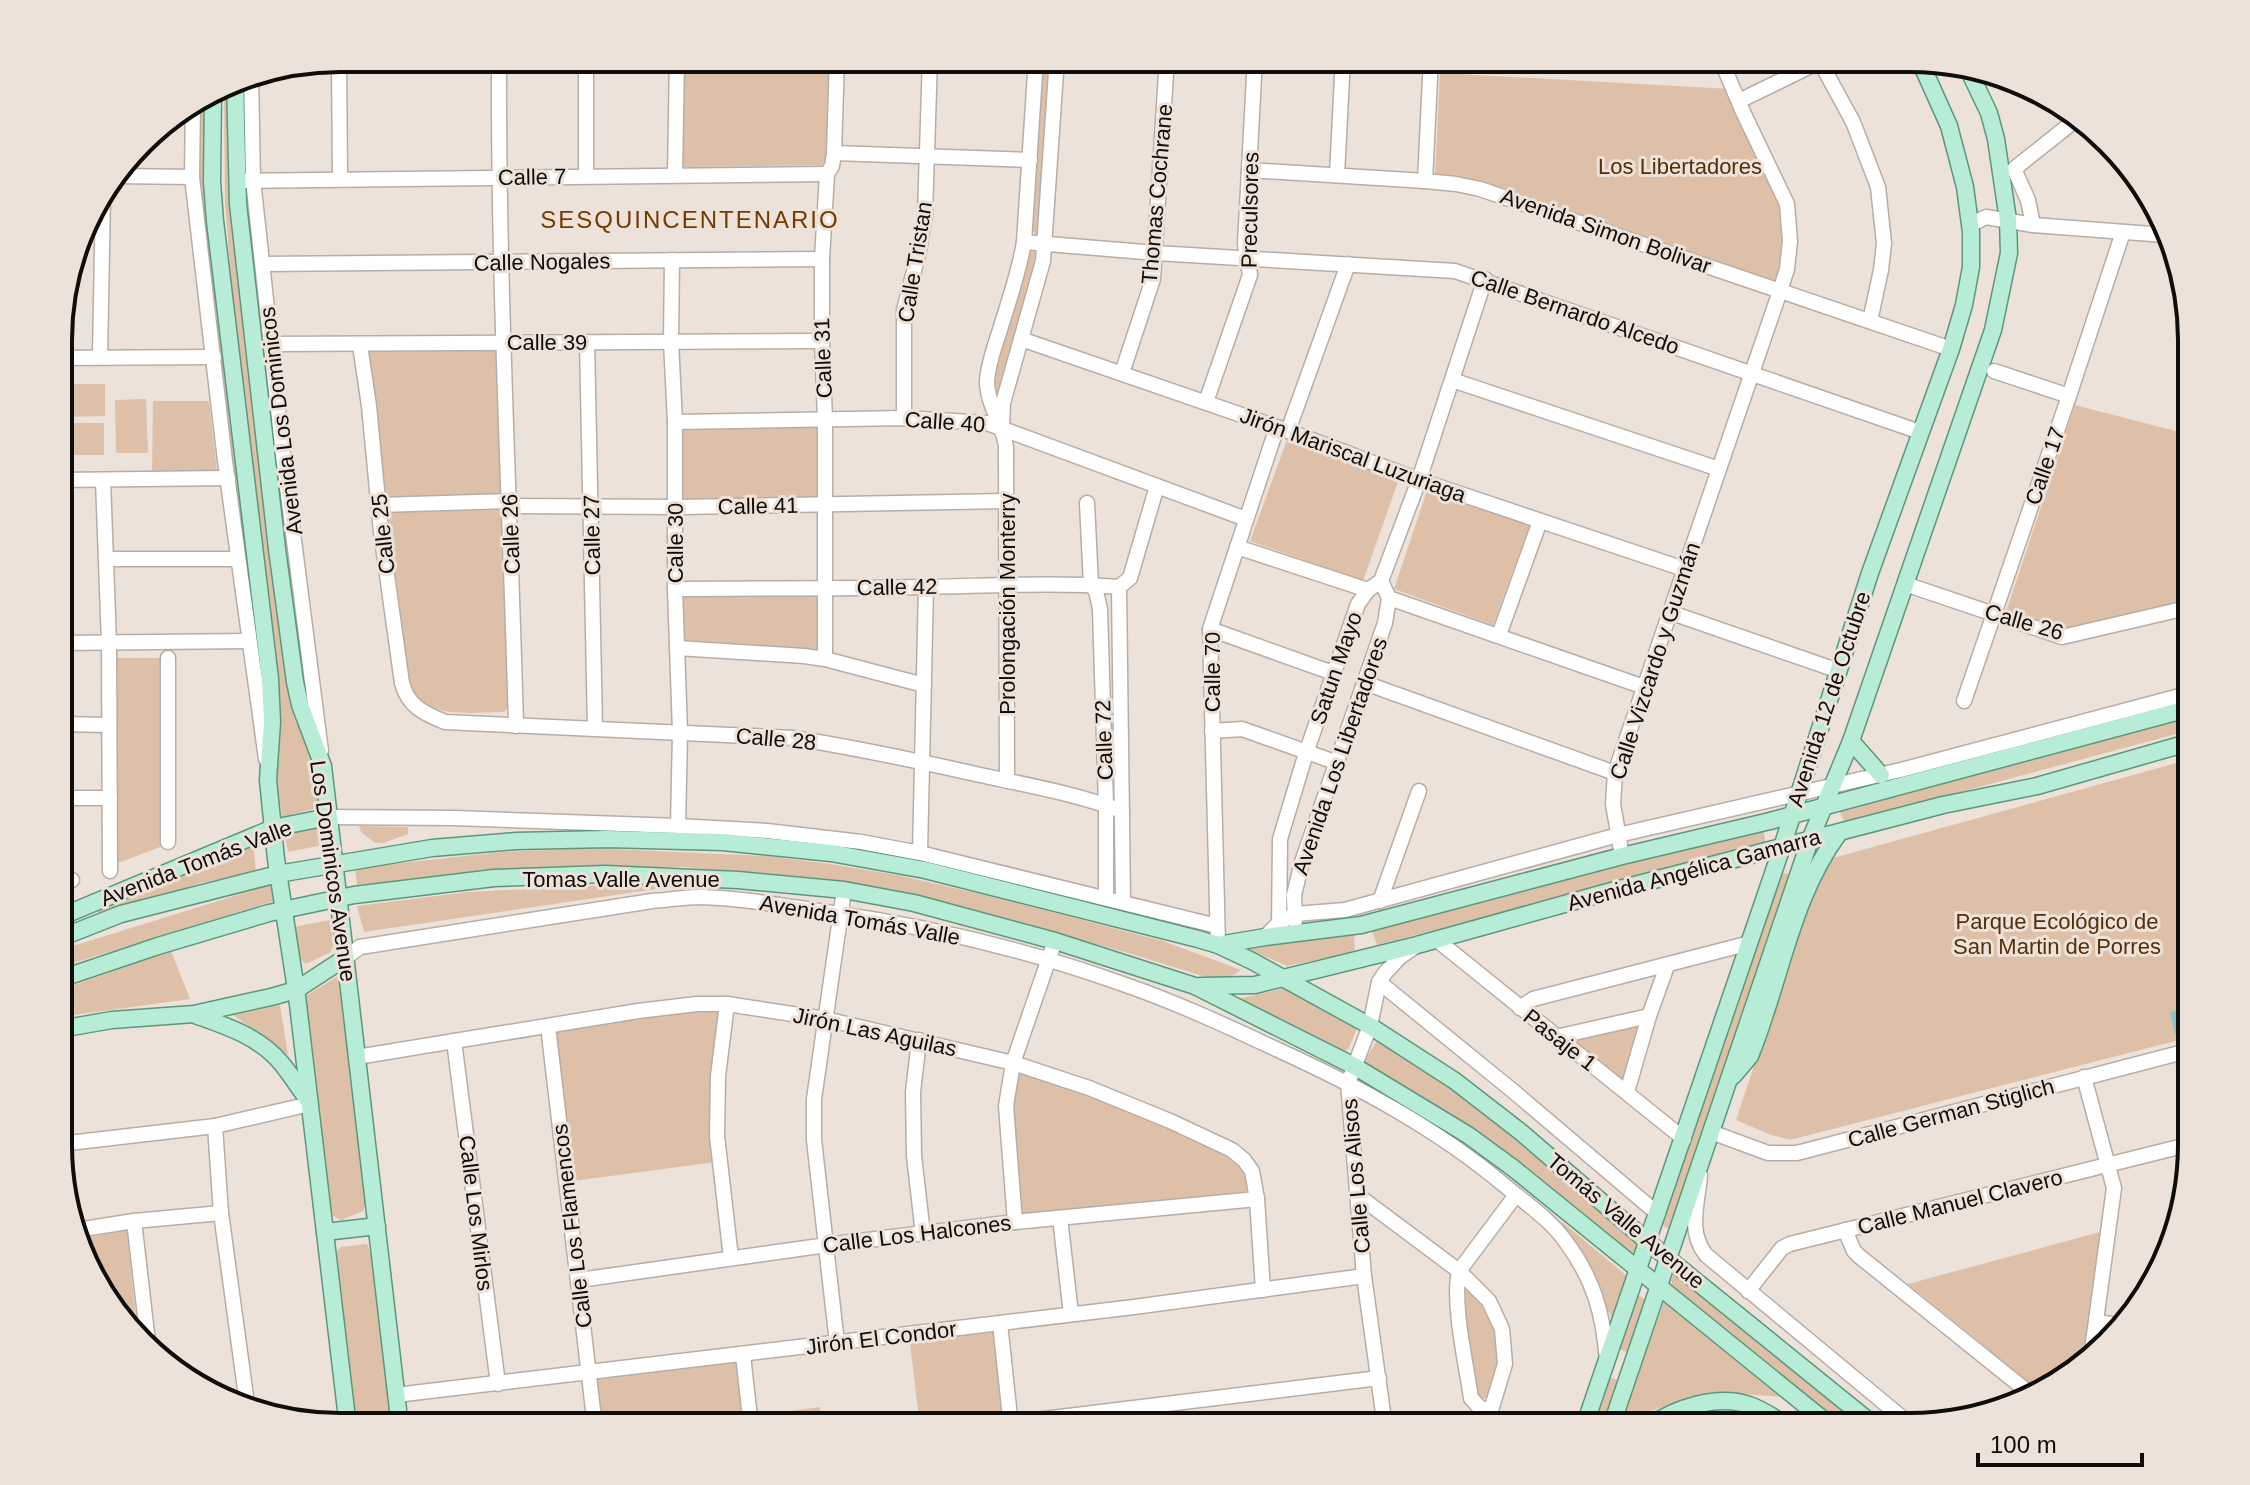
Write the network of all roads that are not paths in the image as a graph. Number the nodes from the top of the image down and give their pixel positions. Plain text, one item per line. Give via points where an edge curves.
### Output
1 (339, 72) edge
2 (499, 72) edge
3 (586, 72) edge
4 (677, 72) edge
5 (837, 72) edge
6 (930, 72) edge
7 (1035, 72) edge
8 (1056, 72) edge
9 (1166, 72) edge
10 (1254, 72) edge
11 (1342, 72) edge
12 (1430, 72) edge
13 (1726, 72) edge
14 (1796, 72) edge
15 (1829, 72) edge
16 (1925, 73) edge
17 (1973, 80) edge
18 (250, 88) edge
19 (236, 94) edge
20 (1739, 101) junction
21 (213, 105) edge
22 (193, 116) edge
23 (2070, 125) edge
24 (1996, 139) junction
25 (834, 153) junction
26 (927, 155) junction
27 (1030, 160) junction
28 (2014, 169) junction
29 (1249, 170) junction
30 (675, 174) junction
31 (827, 174) junction
32 (1337, 175) junction
33 (128, 176) edge
34 (586, 176) junction
35 (192, 177) junction
36 (340, 178) junction
37 (498, 178) junction
38 (245, 180) junction
39 (1425, 181) junction
40 (103, 217) edge
41 (2008, 220) junction
42 (1970, 225) junction
43 (2033, 225) junction
44 (2123, 232) junction
45 (2156, 234) edge
46 (1024, 242) junction
47 (1046, 243) junction
48 (1156, 253) junction
49 (1248, 258) junction
50 (822, 259) junction
51 (672, 260) junction
52 (500, 263) junction
53 (263, 264) junction
54 (1348, 264) junction
55 (1485, 279) junction
56 (1780, 291) junction
57 (1870, 321) junction
58 (1021, 339) junction
59 (671, 341) junction
60 (822, 341) junction
61 (503, 342) junction
62 (587, 342) junction
63 (272, 344) junction
64 (360, 345) junction
65 (1951, 349) junction
66 (100, 357) junction
67 (214, 357) junction
68 (72, 358) edge
69 (1994, 371) dead end
70 (1122, 373) junction
71 (1752, 374) junction
72 (1452, 380) junction
73 (2069, 396) junction
74 (1206, 402) junction
75 (904, 418) junction
76 (825, 420) junction
77 (675, 422) junction
78 (1002, 427) junction
79 (1282, 429) junction
80 (1920, 432) junction
81 (1719, 469) junction
82 (228, 478) junction
83 (72, 480) edge
84 (103, 480) junction
85 (1419, 480) junction
86 (1157, 486) junction
87 (1006, 501) junction
88 (1087, 503) dead end
89 (510, 504) junction
90 (379, 505) junction
91 (825, 505) junction
92 (591, 507) junction
93 (675, 507) junction
94 (1246, 519) junction
95 (1540, 521) junction
96 (1237, 547) junction
97 (106, 559) junction
98 (238, 559) junction
99 (1684, 569) junction
100 (1381, 581) junction
101 (1905, 584) junction
102 (1008, 585) junction
103 (1091, 585) junction
104 (926, 587) junction
105 (1119, 587) junction
106 (675, 589) junction
107 (825, 589) junction
108 (1368, 590) junction
109 (1389, 598) junction
110 (1100, 609) junction
111 (2177, 610) edge
112 (1120, 611) junction
113 (1669, 612) junction
114 (1993, 614) junction
115 (1210, 629) junction
116 (1499, 635) junction
117 (248, 641) junction
118 (72, 643) edge
119 (109, 643) junction
120 (677, 648) junction
121 (168, 658) dead end
122 (825, 659) junction
123 (1839, 671) junction
124 (1333, 673) junction
125 (1365, 683) junction
126 (924, 685) junction
127 (1644, 687) junction
128 (2177, 697) edge
129 (1964, 701) dead end
130 (2177, 712) edge
131 (424, 713) joint
132 (72, 724) edge
133 (109, 725) junction
134 (516, 726) junction
135 (595, 728) junction
136 (1212, 731) junction
137 (680, 732) junction
138 (1851, 741) junction
139 (2177, 746) edge
140 (1306, 753) junction
141 (922, 762) junction
142 (1338, 763) junction
143 (323, 766) junction
144 (1615, 773) junction
145 (1881, 775) junction
146 (268, 780) junction
147 (1007, 781) junction
148 (1833, 786) junction
149 (1419, 791) dead end
150 (1800, 793) junction
151 (72, 798) edge
152 (110, 798) junction
153 (1106, 805) junction
154 (1824, 807) junction
155 (1122, 811) junction
156 (1792, 816) junction
157 (328, 817) junction
158 (678, 826) junction
159 (273, 828) junction
160 (1839, 833) junction
161 (1618, 835) junction
162 (1810, 840) junction
163 (168, 842) dead end
164 (1279, 847) junction
165 (1782, 847) junction
166 (920, 853) junction
167 (1305, 855) junction
168 (1622, 856) junction
169 (334, 865) junction
170 (110, 871) dead end
171 (278, 874) junction
172 (844, 890) junction
173 (1106, 897) junction
174 (338, 898) junction
175 (1380, 901) junction
176 (1123, 902) junction
177 (283, 909) junction
178 (72, 912) edge
179 (842, 914) junction
180 (1295, 914) junction
181 (1347, 918) junction
182 (1217, 926) junction
183 (1279, 932) junction
184 (72, 933) edge
185 (1437, 940) junction
186 (1055, 941) junction
187 (1750, 943) junction
188 (1218, 945) junction
189 (1417, 945) junction
190 (345, 958) junction
191 (1049, 960) junction
192 (1667, 966) junction
193 (72, 975) edge
194 (1281, 977) junction
195 (1379, 982) junction
196 (1195, 986) junction
197 (296, 990) junction
198 (727, 1004) junction
199 (1520, 1008) junction
200 (194, 1014) junction
201 (1649, 1016) junction
202 (825, 1019) junction
203 (548, 1026) junction
204 (1370, 1026) junction
205 (72, 1027) edge
206 (1556, 1037) junction
207 (919, 1040) junction
208 (454, 1041) junction
209 (2177, 1054) edge
210 (357, 1057) junction
211 (1013, 1063) junction
212 (1354, 1066) junction
213 (2084, 1077) junction
214 (1729, 1080) junction
215 (1348, 1083) junction
216 (1627, 1092) junction
217 (310, 1103) junction
218 (215, 1126) junction
219 (1711, 1132) junction
220 (1684, 1139) junction
221 (72, 1143) edge
222 (2177, 1148) edge
223 (1701, 1163) junction
224 (2108, 1165) junction
225 (1356, 1194) junction
226 (1516, 1195) junction
227 (1257, 1199) junction
228 (221, 1213) junction
229 (1658, 1214) junction
230 (1060, 1218) junction
231 (134, 1221) junction
232 (1015, 1222) junction
233 (377, 1226) junction
234 (85, 1229) edge
235 (1845, 1230) junction
236 (325, 1232) junction
237 (923, 1234) junction
238 (1649, 1243) junction
239 (827, 1245) junction
240 (731, 1258) junction
241 (1668, 1258) junction
242 (1459, 1271) junction
243 (1639, 1271) junction
244 (1364, 1276) junction
245 (579, 1280) junction
246 (1659, 1286) junction
247 (1263, 1290) junction
248 (1748, 1291) junction
249 (1071, 1314) junction
250 (2096, 1322) junction
251 (1000, 1323) junction
252 (2109, 1324) edge
253 (147, 1330) edge
254 (2094, 1340) edge
255 (837, 1343) junction
256 (743, 1355) junction
257 (1607, 1362) junction
258 (1629, 1370) junction
259 (590, 1373) junction
260 (1379, 1378) junction
261 (498, 1384) junction
262 (2023, 1388) edge
263 (246, 1395) edge
264 (396, 1395) junction
265 (1490, 1411) joint
266 (1383, 1412) edge
267 (1589, 1412) edge
268 (1616, 1412) edge
269 (1673, 1412) edge
270 (1762, 1412) edge
271 (1814, 1412) edge
272 (1852, 1412) edge
273 (1895, 1412) edge
274 (346, 1413) edge
275 (398, 1413) edge
276 (594, 1413) edge
277 (749, 1413) edge
278 (1010, 1413) edge
279 (1112, 1413) edge

1 - 36 street
2 - 37 street, Calle 26
3 - 34 street
4 - 30 street
5 - 25 street, Calle 31
6 - 26 street, Calle Tristan
7 - 27 street
8 - 47 street
9 - 48 street, Thomas Cochrane
10 - 29 street, Preculsores
11 - 32 street
12 - 39 street
13 - 20 street, Calle Vizcardo y Guzmán
14 - 20 street
15 - 57 street via 1878,187 1884,243
16 - 42 main road, Avenida 12 de Octubre via 1949,126
17 - 24 main road, Avenida 12 de Octubre
18 - 38 street, Avenida Los Dominicos
19 - 38 main road, Los Dominicos Avenue
20 - 56 street, Calle Vizcardo y Guzmán via 1787,204 1790,241
21 - 146 main road via 215,221 270,679
22 - 35 street
23 - 28 street
24 - 28 street
24 - 41 main road, Avenida 12 de Octubre
25 - 26 street
25 - 31 street, Calle 31
26 - 27 street
26 - 75 street, Calle Tristan via 925,214 904,310
27 - 46 street
28 - 43 street
29 - 32 street, Avenida Simon Bolivar
29 - 49 street, Preculsores
30 - 31 street, Calle 7
30 - 34 street, Calle 7
31 - 50 street, Calle 31
32 - 39 street, Avenida Simon Bolivar
33 - 35 street
34 - 37 street, Calle 7
35 - 67 street
36 - 37 street, Calle 7
36 - 38 street, Calle 7
37 - 52 street, Calle 26
38 - 53 street, Avenida Los Dominicos
38 - 143 main road, Los Dominicos Avenue via 272,503 295,682
39 - 56 street, Avenida Simon Bolivar via 1497,194
40 - 66 street
41 - 42 street via 1986,217
41 - 43 street
41 - 101 main road, Avenida 12 de Octubre via 2009,253 1993,330
42 - 65 main road, Avenida 12 de Octubre via 1971,267
43 - 44 street
44 - 45 street
44 - 73 street, Calle 17
46 - 47 street, Calle Bernardo Alcedo
46 - 78 street via 987,379 990,405
47 - 48 street, Calle Bernardo Alcedo
47 - 58 street
48 - 49 street, Calle Bernardo Alcedo
48 - 70 street, Thomas Cochrane via 1153,279
49 - 54 street, Calle Bernardo Alcedo
49 - 74 street, Preculsores via 1250,275
50 - 51 street, Calle Nogales
50 - 60 street, Calle 31
51 - 52 street, Calle Nogales
51 - 59 street, Calle 30
52 - 53 street, Calle Nogales
52 - 61 street, Calle 26
53 - 63 street, Avenida Los Dominicos
54 - 55 street, Calle Bernardo Alcedo via 1455,271
54 - 79 street, Calle 70
55 - 71 street, Calle Bernardo Alcedo
55 - 72 street
56 - 57 street, Avenida Simon Bolivar
56 - 71 street, Calle Vizcardo y Guzmán
57 - 65 street, Avenida Simon Bolivar
58 - 70 street, Jirón Mariscal Luzuriaga
58 - 78 street via 1003,403
59 - 60 street, Calle 39
59 - 62 street, Calle 39
59 - 77 street, Calle 30
60 - 76 street, Calle 31
61 - 62 street, Calle 39
61 - 64 street, Calle 39
61 - 89 street, Calle 26
62 - 92 street, Calle 27
63 - 64 street, Calle 39
63 - 143 street, Avenida Los Dominicos
64 - 90 street, Calle 25
65 - 80 main road, Avenida 12 de Octubre
66 - 67 street
66 - 68 street
67 - 82 street
69 - 73 street
70 - 74 street, Jirón Mariscal Luzuriaga
71 - 80 street, Calle Bernardo Alcedo
71 - 81 street, Calle Vizcardo y Guzmán
72 - 81 street
72 - 85 street
73 - 114 street, Calle 17
74 - 79 street, Jirón Mariscal Luzuriaga
75 - 76 street, Calle 40
75 - 78 street, Calle 40
76 - 77 street, Calle 40
76 - 91 street, Calle 31
77 - 93 street, Calle 30
78 - 86 street, Calle 40
78 - 87 street, Prolongación Monterry
79 - 85 street, Jirón Mariscal Luzuriaga
79 - 94 street, Calle 70
80 - 123 main road, Avenida 12 de Octubre
81 - 99 street, Calle Vizcardo y Guzmán
82 - 84 street
82 - 98 street
83 - 84 street
84 - 97 street
85 - 95 street, Jirón Mariscal Luzuriaga
85 - 100 street
86 - 94 street, Calle 40
86 - 105 street via 1130,578
87 - 91 street, Calle 41
87 - 102 street, Prolongación Monterry
88 - 103 street, Calle 72
89 - 90 street, Calle 41
89 - 92 street, Calle 41
89 - 134 street, Calle 26
90 - 131 street, Calle 25 via 402,683 412,705
91 - 93 street, Calle 41
91 - 107 street, Calle 31
92 - 93 street, Calle 41
92 - 135 street, Calle 27
93 - 106 street, Calle 30
94 - 96 street, Calle 70
95 - 99 street, Jirón Mariscal Luzuriaga
95 - 116 street
96 - 108 street
96 - 115 street, Calle 70
97 - 98 street
97 - 119 street
98 - 117 street
99 - 113 street, Calle Vizcardo y Guzmán
100 - 108 street, Satun Mayo
100 - 109 street
101 - 114 street, Calle 26
101 - 138 main road, Avenida 12 de Octubre
102 - 103 street, Calle 42
102 - 104 street, Calle 42
102 - 147 street, Prolongación Monterry
103 - 105 street, Calle 42
103 - 110 street, Calle 72
104 - 107 street, Calle 42
104 - 126 street
105 - 112 street
106 - 107 street, Calle 42
106 - 120 street, Calle 30
107 - 122 street, Calle 31
108 - 124 street, Satun Mayo
109 - 116 street
109 - 125 street, Avenida Los Libertadores
110 - 112 street
110 - 153 street, Calle 72
111 - 114 street, Calle 26 via 2062,637
112 - 155 street
113 - 123 street
113 - 127 street, Calle Vizcardo y Guzmán
114 - 129 street, Calle 17
115 - 124 street
115 - 136 street, Calle 70
116 - 127 street
117 - 119 street
117 - 146 street
118 - 119 street
119 - 133 street
120 - 122 street
120 - 137 street, Calle 30
121 - 163 street
122 - 126 street
123 - 150 main road, Avenida 12 de Octubre
124 - 140 street, Satun Mayo
125 - 142 street, Avenida Los Libertadores
125 - 144 street
126 - 141 street
127 - 144 street, Calle Vizcardo y Guzmán
128 - 145 street, Avenida Angélica Gamarra
130 - 154 main road, Avenida Angélica Gamarra
131 - 134 street, Calle 28 via 445,722
132 - 133 street
133 - 152 street
134 - 135 street, Calle 28
135 - 137 street, Calle 28
136 - 140 street via 1242,729
136 - 182 street, Calle 70
137 - 141 street, Calle 28 via 794,738
137 - 158 street, Calle 30
138 - 145 main road
138 - 148 main road, Avenida 12 de Octubre
139 - 160 main road, Avenida Angélica Gamarra
140 - 142 street
140 - 164 street, Satun Mayo
141 - 147 street, Calle 28
141 - 166 street
142 - 167 street, Avenida Los Libertadores
143 - 157 main road, Los Dominicos Avenue
144 - 161 street, Calle Vizcardo y Guzmán
145 - 148 street, Avenida Angélica Gamarra
146 - 159 main road
147 - 153 street, Calle 28
148 - 150 street, Avenida Angélica Gamarra
148 - 154 main road, Avenida 12 de Octubre
149 - 175 street
150 - 156 main road, Avenida 12 de Octubre
150 - 161 street, Avenida Angélica Gamarra
151 - 152 street
152 - 170 street
153 - 155 street, Calle 28
153 - 173 street, Calle 72
154 - 156 main road, Avenida Angélica Gamarra
154 - 162 main road, Avenida 12 de Octubre
155 - 176 street
156 - 165 main road, Avenida 12 de Octubre
156 - 168 main road, Avenida Angélica Gamarra
157 - 158 street, Avenida Tomás Valle
157 - 159 main road, Avenida Tomás Valle
157 - 169 main road, Los Dominicos Avenue
158 - 166 street, Avenida Tomás Valle via 767,831
159 - 171 main road
159 - 178 main road, Avenida Tomás Valle
160 - 162 main road, Avenida Angélica Gamarra
160 - 214 main road via 1820,860 1801,904 1750,1056
161 - 168 street, Calle Vizcardo y Guzmán
161 - 175 street, Avenida Angélica Gamarra
162 - 165 main road, Avenida Angélica Gamarra
162 - 214 main road, Avenida 12 de Octubre
164 - 167 street
164 - 183 street, Satun Mayo
165 - 185 main road, Avenida Angélica Gamarra
165 - 187 main road, Avenida 12 de Octubre
166 - 173 street, Avenida Tomás Valle
167 - 180 street, Avenida Los Libertadores via 1294,895
168 - 181 main road, Avenida Angélica Gamarra via 1361,925
169 - 171 main road, Avenida Tomás Valle
169 - 174 main road, Los Dominicos Avenue
169 - 188 main road, Tomas Valle Avenue via 432,848 516,841 723,842 925,870
171 - 177 main road
171 - 184 main road via 121,914
172 - 174 main road, Tomas Valle Avenue via 605,874 494,878
172 - 179 street
172 - 186 main road, Tomas Valle Avenue
173 - 176 street, Avenida Tomás Valle
174 - 177 main road, Tomas Valle Avenue
174 - 190 main road, Los Dominicos Avenue
175 - 181 street, Avenida Angélica Gamarra
176 - 182 street, Avenida Tomás Valle
177 - 193 main road, Tomas Valle Avenue
177 - 197 main road
179 - 190 street, Avenida Tomás Valle via 699,897 652,901 360,947
179 - 191 street, Avenida Tomás Valle via 895,921
179 - 202 street
180 - 181 street, Avenida Angélica Gamarra
180 - 183 street, Avenida Los Libertadores
181 - 183 main road, Avenida Angélica Gamarra
182 - 188 street
183 - 188 main road, Avenida Angélica Gamarra
185 - 189 main road, Avenida Angélica Gamarra
185 - 199 street, Pasaje 1
186 - 191 street
186 - 196 main road, Tomas Valle Avenue
187 - 192 street
187 - 220 main road, Avenida 12 de Octubre
188 - 194 main road, Tomas Valle Avenue
189 - 194 main road, Avenida Angélica Gamarra
189 - 195 street
190 - 197 main road, Avenida Tomás Valle
190 - 210 main road, Los Dominicos Avenue
191 - 211 street
191 - 215 street, Avenida Tomás Valle via 1196,1013
192 - 199 street via 1533,999
192 - 201 street
194 - 196 main road, Avenida Angélica Gamarra via 1255,985
194 - 204 main road, Tomas Valle Avenue
195 - 204 street, Calle Los Alisos
195 - 229 street
196 - 212 main road, Tomas Valle Avenue
197 - 200 main road, Avenida Tomás Valle
197 - 217 main road
198 - 202 street, Jirón Las Aguilas
198 - 203 street, Jirón Las Aguilas
198 - 240 street via 717,1136
199 - 206 street, Pasaje 1
200 - 205 main road, Avenida Tomás Valle
200 - 217 main road via 255,1040 280,1062
201 - 206 street
201 - 216 street
202 - 207 street, Jirón Las Aguilas
202 - 239 street via 814,1140
203 - 208 street, Jirón Las Aguilas
203 - 245 street, Calle Los Flamencos
204 - 212 street, Calle Los Alisos
204 - 238 main road, Tomás Valle Avenue via 1495,1111
206 - 216 street, Pasaje 1
207 - 211 street, Jirón Las Aguilas
207 - 237 street via 913,1108
208 - 210 street, Jirón Las Aguilas
208 - 261 street, Calle Los Mirlos
209 - 213 street, Calle German Stiglich
210 - 233 main road, Los Dominicos Avenue
211 - 227 street, Jirón Las Aguilas via 1089,1088 1232,1150 1252,1171
211 - 232 street via 1006,1116
212 - 215 street, Calle Los Alisos
212 - 243 main road, Tomás Valle Avenue via 1468,1135
213 - 219 street, Calle German Stiglich via 1797,1153 1768,1153
213 - 224 street
214 - 219 main road, Avenida 12 de Octubre
215 - 225 street, Calle Los Alisos
215 - 226 street, Avenida Tomás Valle via 1443,1139
216 - 220 street, Pasaje 1
217 - 218 street
217 - 236 main road
218 - 221 street
218 - 228 street
219 - 223 main road, Avenida 12 de Octubre
220 - 229 main road, Avenida 12 de Octubre
222 - 224 street, Calle Manuel Clavero
223 - 241 main road, Avenida 12 de Octubre
223 - 248 street, Tomás Valle Avenue via 1694,1231 1706,1255
224 - 235 street, Calle Manuel Clavero
224 - 250 street via 2114,1188
225 - 242 street
225 - 244 street, Calle Los Alisos
226 - 242 street
226 - 257 street, Avenida Tomás Valle via 1564,1239 1586,1272 1604,1325
227 - 230 street, Calle Los Halcones
227 - 247 street, Jirón Las Aguilas
228 - 231 street
228 - 263 street
229 - 238 main road, Avenida 12 de Octubre
230 - 232 street, Calle Los Halcones
230 - 249 street
231 - 234 street
231 - 253 street
232 - 237 street, Calle Los Halcones
233 - 236 main road
233 - 264 main road, Los Dominicos Avenue
235 - 248 street, Calle Manuel Clavero via 1782,1248
235 - 262 street via 1859,1256
236 - 274 main road
237 - 239 street, Calle Los Halcones
238 - 241 main road, Tomás Valle Avenue
238 - 243 main road, Avenida 12 de Octubre
239 - 240 street, Calle Los Halcones
239 - 255 street
240 - 245 street, Calle Los Halcones
241 - 246 main road, Avenida 12 de Octubre
241 - 272 main road, Tomás Valle Avenue
242 - 265 street via 1471,1398
242 - 265 street via 1489,1301 1502,1329 1505,1364
243 - 246 main road
243 - 257 main road, Avenida 12 de Octubre
244 - 247 street, Jirón El Condor
244 - 260 street, Calle Los Alisos
245 - 259 street, Calle Los Flamencos
246 - 258 main road, Avenida 12 de Octubre
246 - 271 main road, Tomás Valle Avenue
247 - 249 street, Jirón El Condor
248 - 273 street, Tomás Valle Avenue
249 - 251 street, Jirón El Condor
250 - 252 street
250 - 254 street
251 - 255 street, Jirón El Condor
251 - 278 street
255 - 256 street, Jirón El Condor
256 - 259 street, Jirón El Condor
256 - 277 street
257 - 258 main road
257 - 267 main road, Avenida 12 de Octubre
258 - 268 main road, Avenida 12 de Octubre
259 - 261 street, Jirón El Condor
259 - 276 street, Calle Los Flamencos
260 - 266 street, Calle Los Alisos
260 - 279 street
261 - 264 street, Jirón El Condor
264 - 275 main road, Los Dominicos Avenue
269 - 270 main road via 1730,1401

